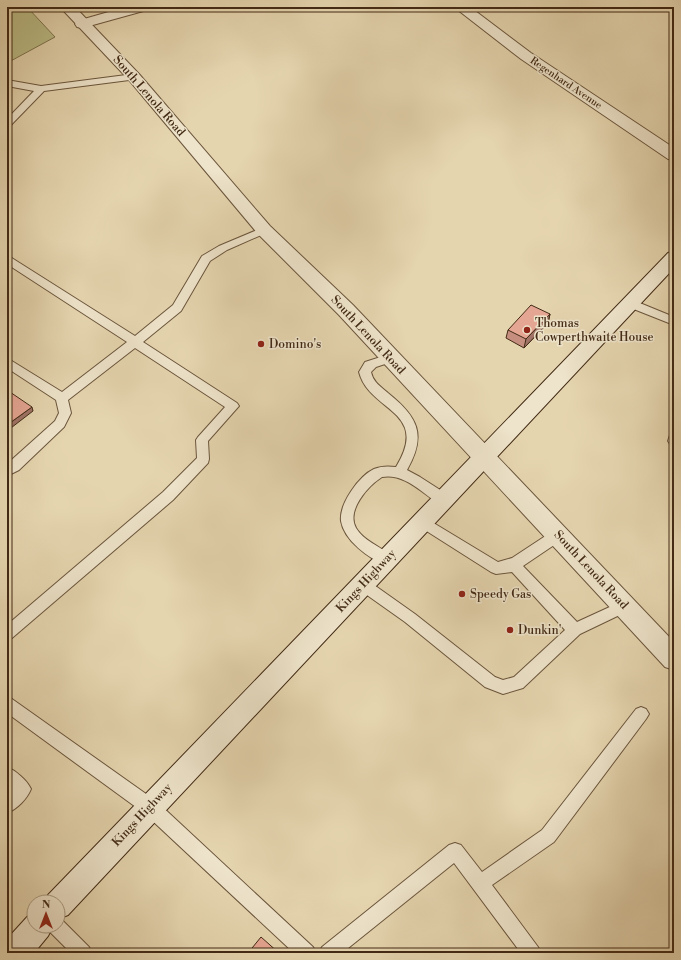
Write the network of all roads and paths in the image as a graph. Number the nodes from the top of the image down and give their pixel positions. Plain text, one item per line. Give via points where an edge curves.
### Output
1 (67, 7) edge
2 (142, 7) edge
3 (461, 7) edge
4 (82, 24) junction
5 (134, 77) junction
6 (7, 83) edge
7 (41, 89) junction
8 (7, 124) edge
9 (674, 155) edge
10 (264, 230) junction
11 (7, 259) edge
12 (672, 263) edge
13 (630, 303) junction
14 (674, 321) edge
15 (136, 341) junction
16 (390, 358) junction
17 (7, 362) edge
18 (62, 398) junction
19 (483, 456) junction
20 (7, 471) edge
21 (399, 472) junction
22 (443, 499) junction
23 (422, 521) junction
24 (558, 535) junction
25 (386, 559) junction
26 (513, 564) junction
27 (362, 584) junction
28 (625, 606) junction
29 (575, 630) junction
30 (7, 634) edge
31 (674, 659) edge
32 (7, 704) edge
33 (641, 714) dead end
34 (7, 775) edge
35 (7, 805) edge
36 (150, 807) junction
37 (480, 882) junction
38 (66, 896) edge
39 (34, 935) edge
40 (7, 951) edge
41 (83, 953) edge
42 (307, 953) edge
43 (328, 953) edge
44 (532, 953) edge

1 - 4 street, South Lenola Road
2 - 4 street
3 - 9 street, Regenhard Avenue via 526,56
4 - 5 street, South Lenola Road
5 - 7 lane
5 - 10 street, South Lenola Road
6 - 7 lane
7 - 8 lane
10 - 15 lane via 223,248 206,259 177,308
10 - 16 street, South Lenola Road via 346,310
11 - 15 lane
12 - 13 street, Kings Highway
13 - 14 lane
13 - 19 street, Kings Highway
15 - 18 lane
15 - 30 lane via 233,406 202,440 203,459 168,496
16 - 19 street, South Lenola Road
16 - 21 lane via 369,365 365,377 399,409 410,426 411,445
17 - 18 lane
18 - 20 lane via 65,413 60,424
19 - 22 street, Kings Highway
19 - 24 street, South Lenola Road
21 - 22 lane
21 - 25 lane via 379,473 372,478 351,501 348,510 347,517 352,533 363,544
22 - 23 street, Kings Highway
23 - 25 street, Kings Highway
23 - 26 lane via 496,568
24 - 26 lane
24 - 28 street, South Lenola Road
25 - 27 street, Kings Highway
26 - 29 lane
27 - 29 lane via 410,618 490,682 504,687 518,683
27 - 36 street, Kings Highway
28 - 29 lane
28 - 31 street, South Lenola Road
32 - 36 lane
33 - 37 lane via 548,836
34 - 35 lane via 23,789
36 - 38 street, Kings Highway
36 - 42 lane
37 - 43 lane via 455,851
37 - 44 lane
39 - 40 street
39 - 41 lane

